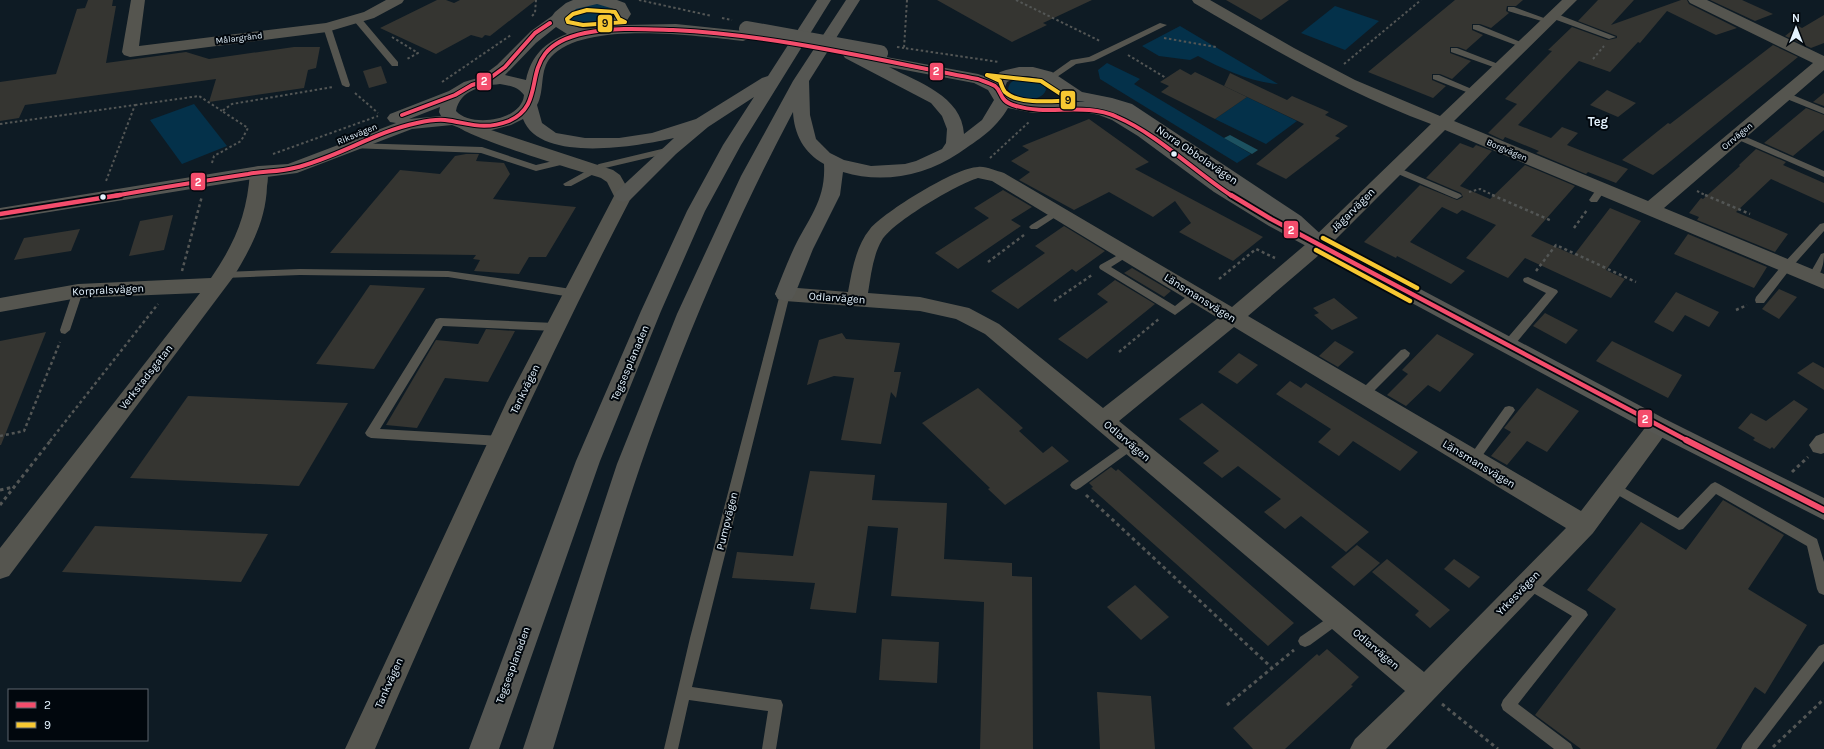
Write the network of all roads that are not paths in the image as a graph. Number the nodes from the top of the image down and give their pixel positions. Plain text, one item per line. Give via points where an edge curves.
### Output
1 (138, 0) edge
2 (824, 0) edge
3 (853, 0) edge
4 (1199, 0) edge
5 (1570, 0) edge
6 (1694, 0) edge
7 (387, 1) edge
8 (568, 3) edge
9 (1511, 9) dead end
10 (624, 14) junction
11 (357, 19) junction
12 (559, 19) junction
13 (1551, 19) junction
14 (1163, 25) dead end
15 (327, 27) junction
16 (1476, 27) dead end
17 (604, 30) junction
18 (745, 32) junction
19 (584, 33) junction
20 (1612, 37) dead end
21 (1524, 45) junction
22 (1454, 50) dead end
23 (877, 60) junction
24 (1824, 62) edge
25 (395, 64) road end
26 (1502, 67) junction
27 (1016, 72) junction
28 (774, 77) junction
29 (1436, 77) dead end
30 (486, 81) junction
31 (801, 81) junction
32 (1057, 82) junction
33 (346, 85) road end
34 (999, 93) junction
35 (1476, 93) junction
36 (455, 95) junction
37 (1785, 95) junction
38 (530, 101) junction
39 (1824, 111) edge
40 (1039, 113) junction
41 (459, 122) junction
42 (702, 123) junction
43 (1444, 123) junction
44 (1737, 136) junction
45 (354, 146) junction
46 (670, 150) junction
47 (950, 150) junction
48 (566, 161) junction
49 (833, 163) junction
50 (263, 164) junction
51 (1394, 169) junction
52 (593, 170) junction
53 (1824, 174) edge
54 (568, 184) dead end
55 (623, 196) junction
56 (1457, 196) road end
57 (1650, 210) junction
58 (1057, 212) junction
59 (0, 214) edge
60 (1823, 226) edge
61 (1034, 227) road end
62 (1320, 244) junction
63 (1127, 253) junction
64 (1824, 256) edge
65 (1787, 266) junction
66 (221, 280) junction
67 (1528, 280) road end
68 (1818, 280) edge
69 (78, 291) junction
70 (571, 293) junction
71 (785, 294) junction
72 (1195, 295) junction
73 (856, 300) junction
74 (1760, 300) dead end
75 (0, 305) edge
76 (1232, 318) junction
77 (555, 327) junction
78 (65, 330) road end
79 (1508, 345) junction
80 (1405, 353) dead end
81 (1363, 395) junction
82 (1509, 410) dead end
83 (1103, 422) junction
84 (1659, 426) junction
85 (501, 441) junction
86 (1131, 445) junction
87 (1473, 460) junction
88 (1076, 485) road end
89 (1613, 487) junction
90 (1824, 510) edge
91 (1584, 526) junction
92 (0, 568) edge
93 (1528, 583) junction
94 (1824, 589) edge
95 (1338, 617) junction
96 (1305, 641) road end
97 (1824, 650) edge
98 (1425, 690) junction
99 (684, 693) junction
100 (360, 749) edge
101 (484, 749) edge
102 (538, 749) edge
103 (671, 749) edge
104 (768, 749) edge
105 (1365, 749) edge
106 (1566, 749) edge
107 (1748, 749) edge

1 - 15 street, Målargränd via 130,52
2 - 28 street, Tegsesplanaden
3 - 31 street
4 - 43 street, Borgvägen via 1331,75 1414,113
5 - 13 street, Jägarvägen
6 - 24 street
7 - 11 street, Målargränd
8 - 10 street via 606,1 620,6
8 - 12 street, Riksvägen
9 - 13 lane
10 - 17 street via 616,24
10 - 18 street, Norra Obbolavägen via 650,22 706,24
11 - 15 street, Målargränd
11 - 25 lane
12 - 19 street via 563,27
12 - 30 street, Riksvägen via 547,24 535,34 505,67
13 - 20 lane
13 - 21 street, Jägarvägen
14 - 32 lane via 1091,59 1074,62
15 - 33 lane
16 - 21 lane
17 - 18 street, Norra Obbolavägen via 676,29
17 - 19 street, Norra Obbolavägen
18 - 23 street, Norra Obbolavägen, bridge
18 - 23 street, Norra Obbolavägen
19 - 38 street via 548,49 534,74
21 - 26 street, Jägarvägen
22 - 26 lane
23 - 27 street, Norra Obbolavägen
23 - 34 street, Norra Obbolavägen via 978,79
23 - 47 street via 936,97 945,106 952,116 955,128 955,139
24 - 37 street, Orrvägen
26 - 35 street, Jägarvägen
27 - 32 street, Norra Obbolavägen via 1034,72
27 - 34 street via 1002,78
28 - 42 street
28 - 101 street, Tegsesplanaden via 732,145 700,204 652,311 588,461
29 - 35 lane
30 - 36 street, Riksvägen via 472,85
30 - 38 street, Riksvägen via 517,82 528,87
31 - 49 street via 806,137 812,146
31 - 102 street via 750,176 687,314 629,464
32 - 40 street via 1060,97
32 - 62 street, Norra Obbolavägen via 1081,97 1107,101 1126,108 1294,220
34 - 40 street, Norra Obbolavägen via 1017,106
34 - 47 street via 995,117 978,134
35 - 43 street, Jägarvägen
36 - 41 street via 446,108
36 - 50 street, Riksvägen via 343,140
37 - 39 lane
37 - 44 street, Orrvägen
38 - 41 street, Riksvägen via 518,116 502,123 481,126
38 - 42 street via 534,126 541,132 584,144 606,145 646,140
40 - 62 street, Norra Obbolavägen via 1090,108 1116,116 1208,180 1282,227
41 - 45 street, Riksvägen via 409,124
41 - 48 street
42 - 46 street
43 - 51 street, Jägarvägen
43 - 57 street, Borgvägen via 1598,195
44 - 53 lane
44 - 57 street, Orrvägen
45 - 48 lane via 482,150 536,168
45 - 50 street, Riksvägen via 291,169
46 - 52 lane via 615,162
46 - 55 street
47 - 49 street via 931,162 901,170 864,171
48 - 52 street
49 - 71 street via 834,180 831,195 803,249
50 - 59 street, Riksvägen
50 - 66 street, Verkstadsgatan via 258,201 244,243
51 - 56 lane
51 - 62 street, Jägarvägen
52 - 54 lane
52 - 55 street via 614,179
55 - 70 street, Tankvägen
57 - 65 street, Borgvägen
58 - 61 lane
58 - 63 street, Länsmansvägen
58 - 73 street, Länsmansvägen via 998,177 976,172 960,179 895,217 878,232 867,250
60 - 65 lane
62 - 76 street, Jägarvägen
62 - 79 street, Norra Obbolavägen
63 - 72 street, Länsmansvägen
63 - 72 lane via 1104,267 1175,311
64 - 68 lane
65 - 68 street, Borgvägen
65 - 74 lane
66 - 69 street, Korpralsvägen via 172,287
66 - 70 lane via 300,272 448,274
66 - 92 street, Verkstadsgatan
67 - 79 lane via 1552,292
69 - 75 street, Korpralsvägen
69 - 78 lane
70 - 77 street, Tankvägen
71 - 73 street, Odlarvägen
71 - 99 lane, Pumpvägen
72 - 76 street, Länsmansvägen
73 - 83 street, Odlarvägen via 920,304 962,313 992,328
76 - 81 street, Länsmansvägen
76 - 83 street, Jägarvägen
77 - 85 street, Tankvägen
77 - 85 lane via 440,322 371,433
79 - 84 street, Norra Obbolavägen
80 - 81 lane
81 - 87 street, Länsmansvägen
82 - 87 lane
83 - 86 street, Odlarvägen
84 - 89 street, Yrkesvägen
84 - 90 street, Norra Obbolavägen
85 - 100 street, Tankvägen via 447,554
86 - 88 lane
86 - 95 street, Odlarvägen
87 - 91 street, Länsmansvägen
89 - 91 street, Yrkesvägen
89 - 94 lane via 1679,525 1715,487 1813,543
91 - 93 street, Yrkesvägen
93 - 98 street, Yrkesvägen
93 - 106 lane via 1581,615 1508,705
95 - 96 lane
95 - 98 street, Odlarvägen
97 - 107 lane
98 - 105 street, Yrkesvägen
99 - 103 lane, Pumpvägen
99 - 104 lane via 776,705

